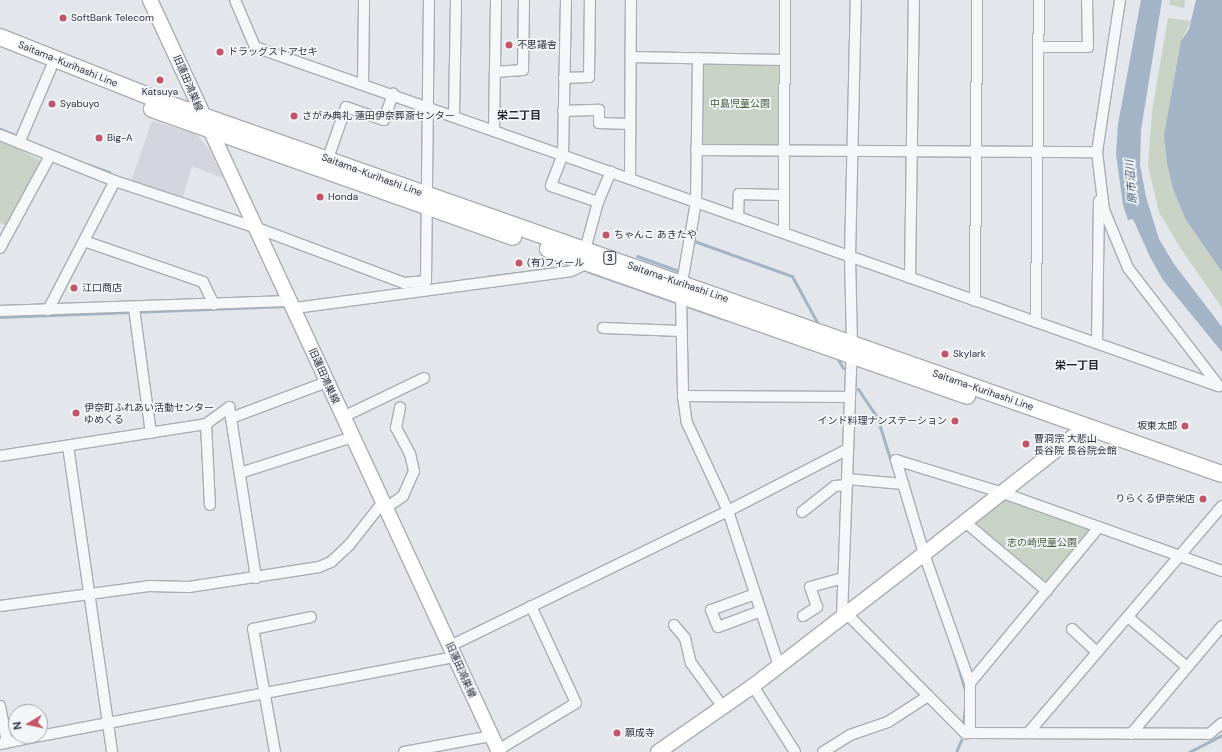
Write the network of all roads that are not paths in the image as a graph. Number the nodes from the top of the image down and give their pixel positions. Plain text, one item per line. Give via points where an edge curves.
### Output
1 (150, 0) edge
2 (235, 0) edge
3 (364, 0) edge
4 (429, 0) edge
5 (456, 0) edge
6 (496, 0) edge
7 (524, 0) edge
8 (566, 0) edge
9 (590, 0) edge
10 (631, 0) edge
11 (785, 0) edge
12 (856, 0) edge
13 (914, 0) edge
14 (977, 0) edge
15 (1039, 0) edge
16 (1087, 0) edge
17 (1120, 0) edge
18 (0, 37) edge
19 (1038, 47) junction
20 (0, 48) edge
21 (631, 57) junction
22 (698, 58) junction
23 (785, 60) junction
24 (50, 68) junction
25 (496, 72) junction
26 (564, 78) junction
27 (363, 84) junction
28 (393, 94) junction
29 (429, 107) junction
30 (563, 111) junction
31 (202, 115) junction
32 (454, 116) junction
33 (630, 124) junction
34 (210, 130) junction
35 (494, 130) junction
36 (0, 135) edge
37 (19, 143) junction
38 (696, 150) junction
39 (852, 150) junction
40 (784, 151) junction
41 (912, 152) junction
42 (976, 152) junction
43 (1037, 152) junction
44 (1097, 152) junction
45 (563, 154) junction
46 (50, 156) junction
47 (325, 165) junction
48 (611, 172) junction
49 (630, 178) junction
50 (115, 181) junction
51 (1100, 181) junction
52 (784, 195) junction
53 (428, 202) junction
54 (598, 202) junction
55 (696, 202) junction
56 (738, 217) junction
57 (0, 225) edge
58 (257, 228) junction
59 (10, 230) junction
60 (784, 233) junction
61 (84, 241) junction
62 (0, 248) edge
63 (586, 256) junction
64 (850, 257) junction
65 (910, 278) junction
66 (683, 281) junction
67 (417, 286) junction
68 (975, 301) junction
69 (293, 304) junction
70 (214, 305) junction
71 (134, 308) junction
72 (48, 310) junction
73 (0, 311) edge
74 (1036, 322) junction
75 (604, 328) dead end
76 (682, 331) junction
77 (1097, 343) junction
78 (851, 351) junction
79 (424, 378) dead end
80 (327, 382) junction
81 (1220, 388) edge
82 (683, 396) junction
83 (850, 397) junction
84 (400, 407) dead end
85 (343, 417) junction
86 (231, 418) junction
87 (206, 424) junction
88 (1079, 429) junction
89 (151, 433) junction
90 (352, 437) junction
91 (68, 446) junction
92 (848, 449) junction
93 (0, 456) edge
94 (240, 473) junction
95 (1222, 474) edge
96 (847, 482) junction
97 (900, 483) junction
98 (1222, 485) edge
99 (1000, 492) junction
100 (210, 505) dead end
101 (384, 505) junction
102 (1222, 506) edge
103 (728, 511) junction
104 (802, 512) dead end
105 (965, 522) junction
106 (1099, 527) junction
107 (922, 555) junction
108 (1180, 556) junction
109 (1222, 570) edge
110 (256, 578) junction
111 (843, 578) junction
112 (1047, 591) junction
113 (88, 592) junction
114 (755, 594) junction
115 (0, 606) edge
116 (531, 606) junction
117 (761, 611) junction
118 (844, 615) junction
119 (803, 616) dead end
120 (310, 617) dead end
121 (1128, 617) junction
122 (674, 625) dead end
123 (1222, 626) edge
124 (1072, 629) dead end
125 (452, 652) junction
126 (1097, 652) junction
127 (779, 666) junction
128 (1187, 667) junction
129 (970, 683) junction
130 (753, 686) junction
131 (265, 693) junction
132 (928, 696) junction
133 (0, 706) edge
134 (723, 707) junction
135 (108, 723) junction
136 (1222, 723) edge
137 (1029, 732) junction
138 (48, 734) edge
139 (966, 734) dead end
140 (1131, 734) junction
141 (492, 736) junction
142 (4, 743) edge
143 (429, 749) edge
144 (498, 751) edge
145 (112, 752) edge
146 (275, 752) edge
147 (404, 752) edge
148 (658, 752) edge
149 (795, 752) edge
150 (823, 752) edge

1 - 31 street, 旧蓮田鴻巣線
2 - 27 street via 255,46
3 - 27 street
4 - 29 street
5 - 32 street
6 - 25 street
7 - 25 street via 522,70
8 - 26 street
9 - 26 street via 589,77
10 - 21 street
11 - 23 street
12 - 39 street
13 - 41 street
14 - 42 street
15 - 19 street
16 - 19 street via 1088,47
17 - 44 street via 1122,4
18 - 31 main road, Saitama-Kurihashi Line / 3
19 - 43 street
20 - 24 main road, Saitama-Kurihashi Line / 3
21 - 22 street
21 - 33 street
22 - 23 street
22 - 38 street
23 - 40 street
24 - 34 main road, Saitama-Kurihashi Line / 3
24 - 37 street
25 - 35 street
26 - 30 street
27 - 28 street
28 - 29 street
28 - 47 street via 384,120 346,107
29 - 32 street
29 - 53 street
30 - 33 street via 599,110 599,123
30 - 45 street
31 - 34 street, 旧蓮田鴻巣線
31 - 47 main road, Saitama-Kurihashi Line / 3
32 - 35 street
33 - 49 street
34 - 47 main road, Saitama-Kurihashi Line / 3
34 - 58 street, 旧蓮田鴻巣線
35 - 45 street
36 - 37 street
37 - 46 street
38 - 40 street
38 - 55 street
39 - 40 street
39 - 41 street
39 - 64 street
40 - 52 street
41 - 42 street
41 - 65 street
42 - 43 street
42 - 68 street
43 - 44 street
43 - 74 street
44 - 51 street
45 - 48 street
45 - 54 street via 551,186
46 - 50 street
46 - 59 street
47 - 53 main road, Saitama-Kurihashi Line / 3
48 - 49 street
48 - 54 street
49 - 55 street
50 - 58 street
50 - 61 street
51 - 77 street
51 - 81 street via 1104,210 1128,268
52 - 56 street via 739,194
52 - 60 street
53 - 63 main road, Saitama-Kurihashi Line / 3
53 - 67 street via 426,281
54 - 63 street
55 - 56 street
55 - 66 street
56 - 60 street
57 - 59 street
58 - 67 street
58 - 69 street, 旧蓮田鴻巣線
59 - 62 street
60 - 64 street
61 - 70 street via 203,282
61 - 72 street
63 - 66 main road, Saitama-Kurihashi Line / 3
63 - 67 street via 571,271
64 - 65 street
64 - 78 street
65 - 68 street
66 - 76 street
66 - 78 main road, Saitama-Kurihashi Line / 3
67 - 69 street
68 - 74 street
69 - 70 street
69 - 80 street, 旧蓮田鴻巣線
70 - 71 street
71 - 72 street
71 - 89 street
72 - 73 street
74 - 77 street
75 - 76 street
76 - 82 street
77 - 81 street
78 - 83 street
78 - 88 main road, Saitama-Kurihashi Line / 3
79 - 85 street
80 - 85 street, 旧蓮田鴻巣線
80 - 86 street
82 - 83 street
82 - 103 street via 687,423
83 - 92 street
84 - 101 street via 396,428 410,454 414,471 403,496
85 - 90 street, 旧蓮田鴻巣線
86 - 87 street via 229,407
86 - 94 street
87 - 89 street
87 - 100 street
88 - 95 main road, Saitama-Kurihashi Line / 3
88 - 98 main road, Saitama-Kurihashi Line / 3
88 - 99 street
89 - 91 street
90 - 94 street
90 - 101 street, 旧蓮田鴻巣線
91 - 93 street
91 - 113 street
92 - 96 street
92 - 103 street
94 - 110 street
96 - 97 street
96 - 104 street via 835,486
96 - 111 street
97 - 99 street via 896,460
97 - 107 street
99 - 105 street
99 - 106 street
101 - 110 street via 331,562 319,567
101 - 125 street, 旧蓮田鴻巣線
102 - 108 street
103 - 114 street
103 - 116 street
105 - 107 street
105 - 112 street
106 - 108 street
106 - 112 street
107 - 118 street
107 - 129 street
108 - 109 street
108 - 121 street
110 - 113 street via 189,587 149,586
111 - 118 street
111 - 119 street via 810,587 818,607
112 - 129 street
113 - 115 street
113 - 135 street
114 - 117 street
114 - 117 street via 711,610 718,627
116 - 125 street
116 - 144 street via 576,703
117 - 127 street
118 - 127 street
118 - 132 street
120 - 131 street via 253,628
121 - 126 street
121 - 128 street
122 - 134 street via 685,638 691,663
123 - 128 street
124 - 126 street
125 - 131 street
125 - 141 street, 旧蓮田鴻巣線
126 - 137 street
127 - 130 street
128 - 140 street
129 - 137 street via 970,733
130 - 134 street
130 - 149 street
131 - 135 street
131 - 146 street
132 - 139 street
132 - 150 street via 888,722 850,735
133 - 142 street
134 - 148 street
135 - 138 street
135 - 145 street
136 - 140 street via 1209,734
137 - 140 street
141 - 143 street
141 - 144 street, 旧蓮田鴻巣線
143 - 147 street

